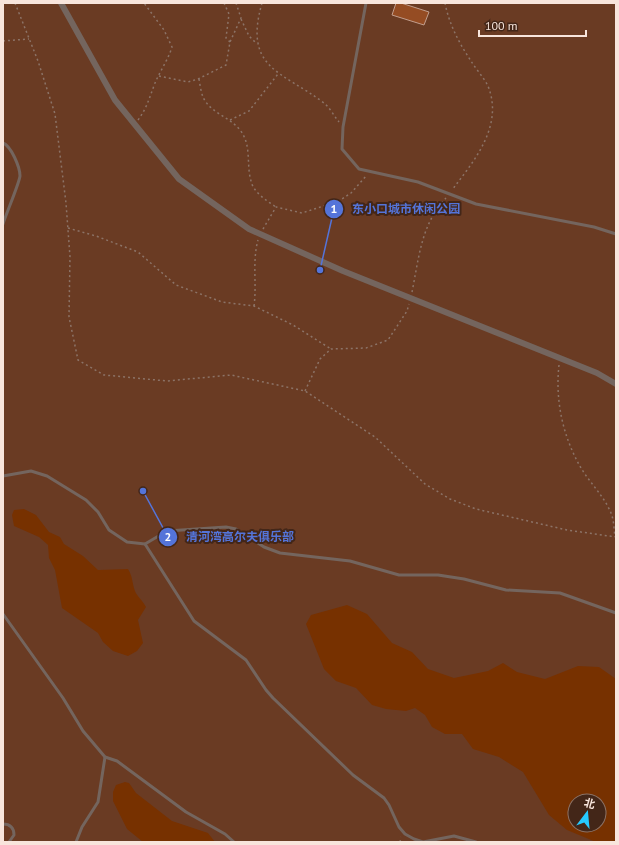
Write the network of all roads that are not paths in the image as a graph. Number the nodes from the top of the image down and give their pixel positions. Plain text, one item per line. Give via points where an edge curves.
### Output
1 (61, 3) edge
2 (366, 3) edge
3 (3, 143) edge
4 (3, 224) edge
5 (616, 234) edge
6 (616, 384) edge
7 (3, 476) edge
8 (145, 544) junction
9 (616, 613) edge
10 (3, 614) edge
11 (105, 757) junction
12 (3, 824) edge
13 (9, 842) edge
14 (76, 842) edge
15 (234, 842) edge
16 (476, 842) edge

1 - 6 street via 115,100 179,179 249,229 410,299 597,373
2 - 5 lane via 343,127 342,149 359,169 418,182 476,204 594,227
3 - 4 lane via 12,151 20,176
7 - 8 lane via 32,471 47,476 86,500 98,512 109,530 127,542
8 - 9 lane via 168,531 226,527 236,529 264,547 280,553 350,561 399,575 438,575 506,590 560,593
8 - 16 lane via 194,621 246,660 273,698 353,774 384,798 405,834 423,842 454,836
10 - 11 lane via 63,698 83,731
11 - 14 lane via 98,802 82,826
11 - 15 lane via 117,761 186,812 225,834
12 - 13 lane via 13,829 14,835

